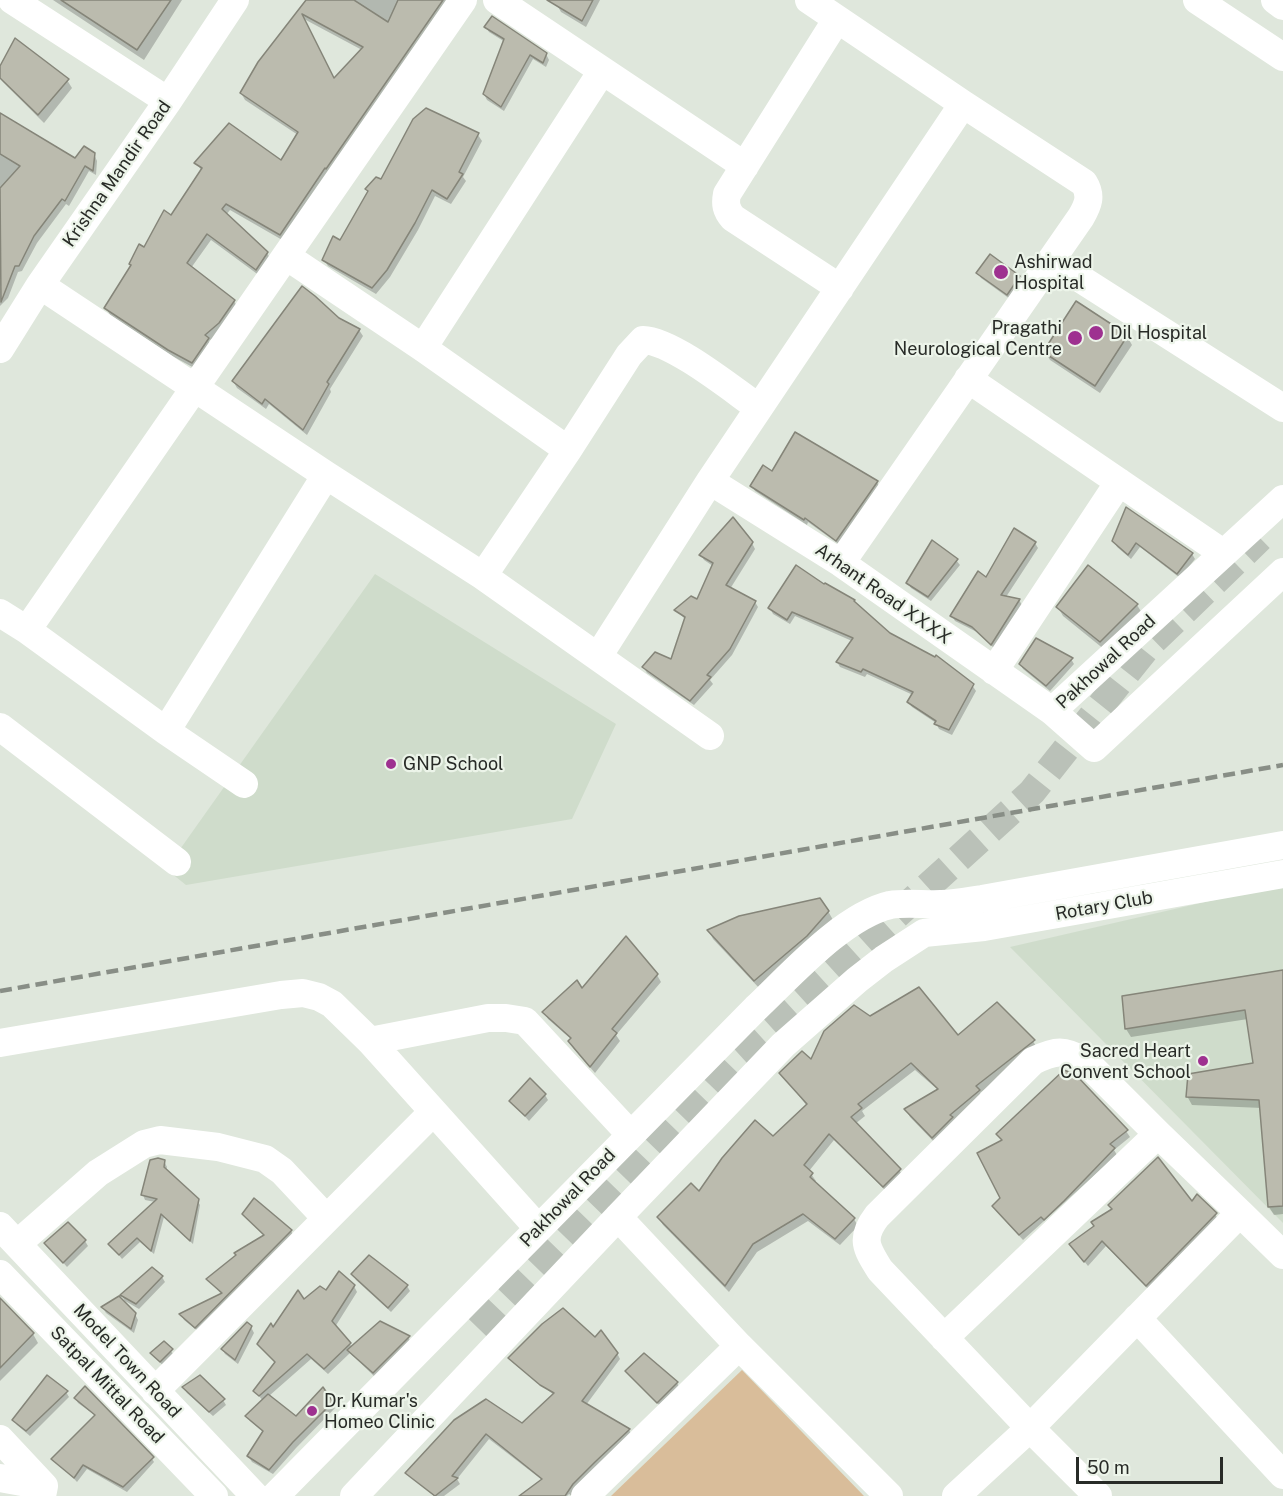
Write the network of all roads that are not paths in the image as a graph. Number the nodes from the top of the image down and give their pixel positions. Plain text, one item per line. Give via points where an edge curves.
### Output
1 (12, 0) edge
2 (235, 0) edge
3 (463, 0) edge
4 (497, 0) edge
5 (809, 0) edge
6 (1197, 0) edge
7 (1275, 0) edge
8 (1283, 6) edge
9 (837, 19) junction
10 (1283, 57) edge
11 (602, 70) junction
12 (168, 101) junction
13 (963, 104) junction
14 (745, 166) junction
15 (286, 256) junction
16 (1051, 260) junction
17 (40, 285) junction
18 (840, 288) junction
19 (423, 348) junction
20 (0, 349) edge
21 (968, 379) junction
22 (195, 389) junction
23 (759, 408) junction
24 (1283, 408) edge
25 (568, 450) junction
26 (326, 475) junction
27 (710, 482) junction
28 (1119, 482) junction
29 (1283, 499) edge
30 (1223, 553) junction
31 (841, 562) junction
32 (1283, 572) edge
33 (483, 576) junction
34 (0, 613) edge
35 (27, 630) junction
36 (598, 656) junction
37 (994, 670) junction
38 (1052, 711) junction
39 (0, 727) edge
40 (166, 731) junction
41 (710, 736) dead end
42 (244, 784) dead end
43 (1283, 845) edge
44 (177, 862) dead end
45 (1283, 874) edge
46 (983, 913) junction
47 (370, 1041) junction
48 (0, 1043) edge
49 (433, 1112) junction
50 (630, 1134) junction
51 (1158, 1134) junction
52 (1240, 1213) junction
53 (618, 1216) junction
54 (326, 1218) junction
55 (538, 1228) junction
56 (9, 1235) edge
57 (1283, 1256) edge
58 (0, 1274) edge
59 (1137, 1318) junction
60 (944, 1338) junction
61 (739, 1346) junction
62 (155, 1391) junction
63 (1030, 1428) junction
64 (0, 1439) edge
65 (1283, 1475) edge
66 (0, 1478) edge
67 (43, 1491) edge
68 (214, 1496) edge
69 (255, 1496) edge
70 (275, 1496) edge
71 (354, 1496) edge
72 (585, 1496) edge
73 (889, 1496) edge
74 (956, 1496) edge
75 (1098, 1496) edge

1 - 12 street
2 - 12 street, Krishna Mandir Road
3 - 15 street
4 - 11 street
5 - 9 street
6 - 10 street
7 - 8 street
9 - 13 street
9 - 14 street
11 - 14 street
11 - 19 street
12 - 17 street, Krishna Mandir Road
13 - 16 street via 1089,190 1086,208
13 - 18 street
14 - 18 street via 727,194 728,212
15 - 19 street
15 - 22 street
16 - 21 street
16 - 24 street
17 - 20 street, Krishna Mandir Road
17 - 22 street
18 - 23 street
19 - 25 street
21 - 28 street
21 - 31 street
22 - 26 street
22 - 35 street
23 - 25 street via 671,348 654,340 643,340 629,355
23 - 27 street
25 - 33 street
26 - 33 street
26 - 40 street
27 - 31 street, Arhant Road XXXX
27 - 36 street
28 - 30 street
28 - 37 street
29 - 30 street, Pakhowal Road
30 - 38 street, Pakhowal Road
31 - 37 street, Arhant Road XXXX
32 - 38 street, Pakhowal Road via 1094,748
33 - 36 street
34 - 35 street
35 - 40 street
36 - 41 street
37 - 38 street, Arhant Road XXXX
39 - 44 street
40 - 42 street
43 - 46 street
45 - 46 street, Rotary Club
46 - 50 street, Pakhowal Road via 944,904 893,905 870,911 802,965
46 - 53 street, Rotary Club via 924,933 857,980 783,1046
47 - 48 street via 332,1004 303,993
47 - 49 street
47 - 50 street via 488,1018 525,1021
49 - 54 street
49 - 55 street
50 - 55 street, Pakhowal Road
51 - 52 street
51 - 60 street
51 - 60 street via 1086,1062 1073,1054 1059,1051 1034,1061 877,1216 866,1238 867,1248 880,1270
52 - 57 street
52 - 59 street
53 - 61 street
53 - 71 street
54 - 56 street via 282,1171 265,1159 218,1147 160,1140 144,1144
54 - 62 street
55 - 70 street, Pakhowal Road
56 - 62 street, Model Town Road
58 - 68 street, Satpal Mittal Road
59 - 63 street
59 - 65 street
60 - 63 street
61 - 72 street
61 - 73 street
62 - 69 street, Model Town Road
63 - 74 street
63 - 75 street
64 - 67 street
66 - 67 street

